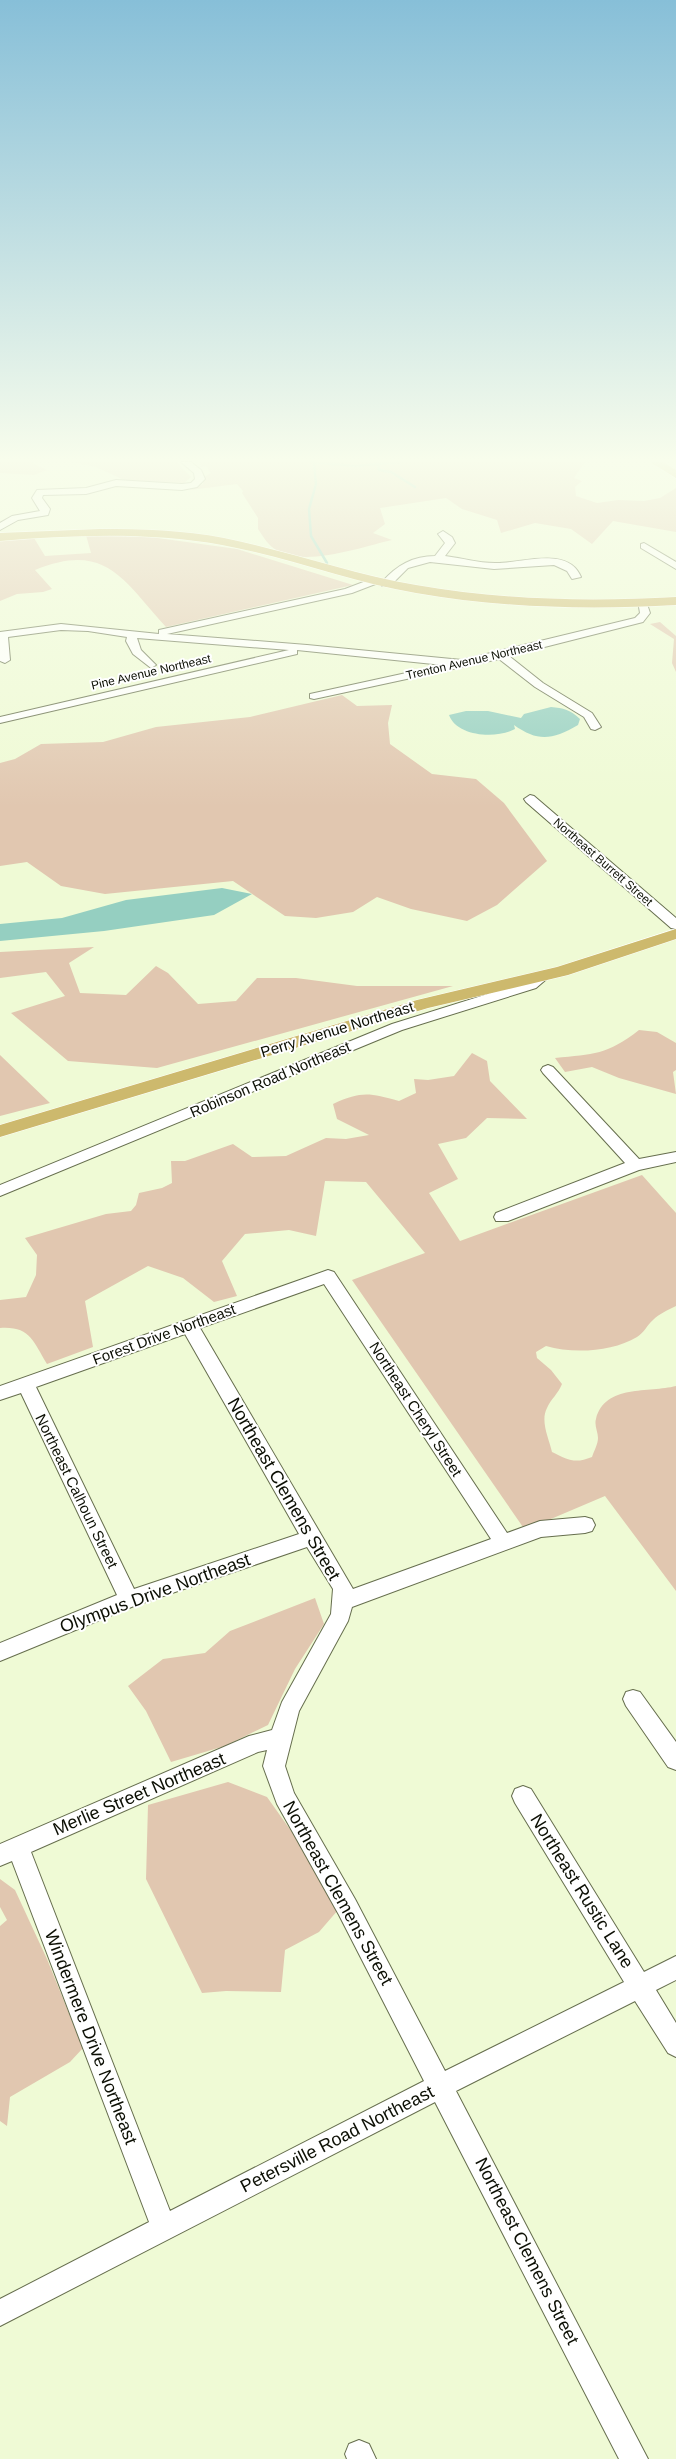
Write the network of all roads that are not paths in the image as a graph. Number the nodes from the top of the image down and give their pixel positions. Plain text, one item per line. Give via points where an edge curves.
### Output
1 (357, 577) edge
2 (388, 577) edge
3 (380, 583) junction
4 (676, 601) edge
5 (642, 603) junction
6 (158, 633) dead end
7 (1, 635) edge
8 (133, 635) junction
9 (307, 648) junction
10 (501, 655) junction
11 (5, 660) dead end
12 (460, 663) junction
13 (151, 665) dead end
14 (314, 696) dead end
15 (0, 720) edge
16 (595, 727) dead end
17 (530, 799) dead end
18 (676, 924) edge
19 (676, 934) edge
20 (542, 976) junction
21 (548, 1070) dead end
22 (0, 1131) edge
23 (676, 1157) edge
24 (636, 1165) junction
25 (0, 1192) edge
26 (502, 1218) dead end
27 (328, 1276) joint
28 (189, 1325) junction
29 (26, 1384) junction
30 (0, 1393) edge
31 (585, 1525) dead end
32 (311, 1538) junction
33 (503, 1542) junction
34 (129, 1599) junction
35 (342, 1602) junction
36 (0, 1652) edge
37 (633, 1699) dead end
38 (280, 1738) junction
39 (676, 1760) edge
40 (523, 1796) dead end
41 (9, 1850) edge
42 (676, 1968) edge
43 (640, 1986) junction
44 (676, 2045) edge
45 (440, 2086) junction
46 (164, 2228) junction
47 (0, 2313) edge
48 (634, 2459) edge

1 - 3 main road
2 - 3 street
3 - 5 main road via 519,600
3 - 6 street
4 - 5 main road
5 - 10 street, Trenton Avenue Northeast via 645,613 639,620
7 - 8 street via 61,627
7 - 11 street
8 - 9 street
8 - 13 street via 131,641 137,652
9 - 12 street
9 - 15 street, Pine Avenue Northeast
10 - 12 street, Trenton Avenue Northeast
10 - 16 street via 547,690 588,715
12 - 14 street, Trenton Avenue Northeast
17 - 18 street, Northeast Burrett Street
19 - 20 main road, Perry Avenue Northeast
20 - 22 main road, Perry Avenue Northeast via 413,1006
20 - 25 street, Robinson Road Northeast via 531,985 397,1027
21 - 24 street
23 - 24 street
24 - 26 street
27 - 28 street, Forest Drive Northeast
27 - 33 street, Northeast Cheryl Street
28 - 29 street, Forest Drive Northeast
28 - 32 street, Northeast Clemens Street
29 - 30 street, Forest Drive Northeast
29 - 34 street, Northeast Calhoun Street
31 - 33 street via 540,1528
32 - 34 street, Olympus Drive Northeast
32 - 35 street, Northeast Clemens Street via 342,1588
33 - 35 street
34 - 36 street, Olympus Drive Northeast
35 - 38 street, Northeast Clemens Street via 341,1615 289,1709
37 - 39 street
38 - 41 street, Merlie Street Northeast via 256,1743
38 - 45 street, Northeast Clemens Street via 274,1766 285,1796
40 - 43 street, Northeast Rustic Lane
41 - 46 street, Windermere Drive Northeast
42 - 43 street, Petersville Road Northeast
43 - 44 street, Northeast Rustic Lane
43 - 45 street, Petersville Road Northeast
45 - 46 street, Petersville Road Northeast
45 - 48 street, Northeast Clemens Street
46 - 47 street, Petersville Road Northeast

